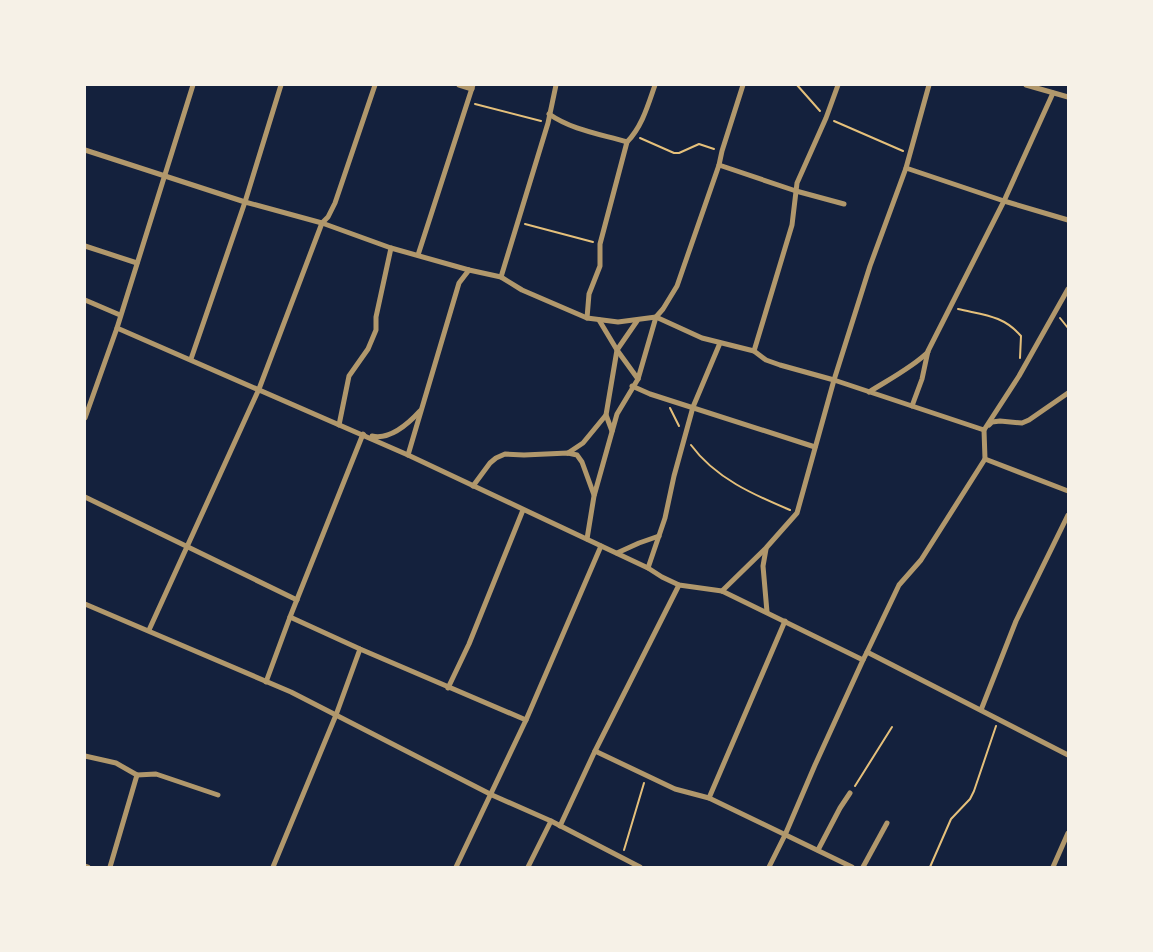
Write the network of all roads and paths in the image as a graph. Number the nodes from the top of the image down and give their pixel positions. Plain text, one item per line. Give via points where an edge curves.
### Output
1 (193, 85) edge
2 (281, 85) edge
3 (375, 85) edge
4 (458, 85) edge
5 (556, 85) edge
6 (655, 85) edge
7 (743, 85) edge
8 (797, 85) edge
9 (838, 85) edge
10 (929, 85) edge
11 (1026, 85) edge
12 (473, 87) edge
13 (1053, 93) junction
14 (1068, 97) edge
15 (468, 102) junction
16 (549, 114) junction
17 (826, 118) junction
18 (548, 123) junction
19 (634, 135) junction
20 (627, 142) junction
21 (85, 150) edge
22 (722, 151) junction
23 (909, 154) junction
24 (719, 165) junction
25 (906, 168) junction
26 (164, 176) junction
27 (796, 191) junction
28 (245, 202) junction
29 (1004, 202) junction
30 (844, 204) dead end
31 (1068, 220) edge
32 (518, 222) junction
33 (322, 223) junction
34 (600, 244) junction
35 (85, 246) edge
36 (391, 248) junction
37 (418, 255) junction
38 (137, 263) junction
39 (469, 270) junction
40 (501, 277) junction
41 (1068, 290) edge
42 (85, 300) edge
43 (950, 307) junction
44 (1055, 312) junction
45 (120, 315) junction
46 (656, 317) junction
47 (587, 318) junction
48 (599, 320) junction
49 (637, 320) junction
50 (117, 328) junction
51 (1068, 328) edge
52 (720, 343) junction
53 (617, 350) junction
54 (754, 351) junction
55 (928, 351) junction
56 (191, 359) junction
57 (1018, 376) junction
58 (638, 379) junction
59 (834, 380) junction
60 (632, 386) junction
61 (259, 389) junction
62 (869, 392) junction
63 (1068, 393) edge
64 (664, 397) junction
65 (912, 406) junction
66 (693, 407) junction
67 (420, 410) junction
68 (606, 415) junction
69 (85, 418) edge
70 (339, 425) junction
71 (984, 430) junction
72 (612, 431) junction
73 (363, 434) junction
74 (686, 437) junction
75 (815, 447) junction
76 (568, 453) junction
77 (408, 455) junction
78 (986, 459) junction
79 (473, 486) junction
80 (1068, 491) edge
81 (594, 496) junction
82 (85, 497) edge
83 (523, 510) junction
84 (797, 513) junction
85 (1068, 515) edge
86 (659, 536) junction
87 (588, 539) junction
88 (601, 546) junction
89 (186, 547) junction
90 (766, 548) junction
91 (617, 554) junction
92 (648, 568) junction
93 (679, 585) junction
94 (722, 591) junction
95 (297, 600) junction
96 (85, 604) edge
97 (768, 612) junction
98 (290, 617) junction
99 (785, 621) junction
100 (149, 630) junction
101 (360, 649) junction
102 (867, 652) junction
103 (863, 660) junction
104 (266, 682) junction
105 (448, 688) junction
106 (981, 710) junction
107 (336, 715) junction
108 (998, 719) junction
109 (526, 720) junction
110 (892, 727) dead end
111 (595, 751) junction
112 (1068, 753) edge
113 (85, 756) edge
114 (137, 775) junction
115 (646, 776) junction
116 (850, 793) joint
117 (218, 795) dead end
118 (492, 795) junction
119 (709, 798) junction
120 (551, 821) junction
121 (887, 823) dead end
122 (560, 826) junction
123 (1068, 833) edge
124 (785, 835) junction
125 (818, 850) junction
126 (622, 859) junction
127 (110, 867) edge
128 (274, 867) edge
129 (456, 867) edge
130 (528, 867) edge
131 (640, 867) edge
132 (769, 867) edge
133 (852, 867) edge
134 (863, 867) edge
135 (930, 867) edge
136 (1053, 867) edge

1 - 26 street
2 - 28 street
3 - 33 street via 335,202
4 - 12 street
5 - 16 street
6 - 19 street
7 - 22 street
8 - 17 path
9 - 17 street
10 - 23 street
11 - 13 street
12 - 15 street
13 - 14 street
13 - 29 street
15 - 18 path
15 - 37 street
16 - 18 street
16 - 20 street via 572,127
17 - 23 path
17 - 27 street via 802,168
18 - 32 street
19 - 20 street
19 - 22 path via 674,153 699,144
20 - 34 street
21 - 26 street
22 - 24 street
23 - 25 street
24 - 27 street
24 - 46 street via 677,286
25 - 29 street
25 - 59 street via 870,266
26 - 28 street
26 - 38 street
27 - 30 street
27 - 54 street via 792,225
28 - 33 street
28 - 56 street
29 - 31 street
29 - 43 street
32 - 34 path
32 - 40 street
33 - 36 street
33 - 61 street
34 - 47 street via 600,266 589,294
35 - 38 street
36 - 37 street
36 - 70 street via 376,330 368,349 349,376
37 - 39 street
38 - 45 street
39 - 40 street
39 - 67 street via 459,284
40 - 47 street via 538,298
41 - 44 street
42 - 45 street
43 - 55 street
43 - 57 path via 1012,325 1021,336
44 - 51 path
44 - 57 street
45 - 50 street
46 - 49 street
46 - 52 street
46 - 58 street
47 - 48 street
48 - 49 street
48 - 53 street
49 - 53 street
50 - 56 street
50 - 69 street
52 - 54 street
52 - 66 street
53 - 58 street
53 - 68 street
54 - 59 street via 766,360
55 - 62 street via 918,362
55 - 65 street
56 - 61 street
57 - 71 street
58 - 60 street
59 - 62 street
59 - 75 street
60 - 64 street
60 - 72 street
61 - 70 street
61 - 89 street
62 - 65 street
63 - 71 street via 1029,420 1022,423 992,422
64 - 66 street
64 - 74 path
65 - 71 street
66 - 74 street
66 - 75 street
67 - 73 street via 409,423 386,436 378,438
67 - 77 street
68 - 72 street
68 - 76 street via 583,444
70 - 73 street
71 - 78 street
72 - 81 street
73 - 77 street
73 - 95 street
74 - 84 path via 722,476 756,496
74 - 86 street
75 - 84 street
76 - 79 street via 505,454 490,463
76 - 81 street via 577,455 582,462
77 - 79 street
78 - 80 street
78 - 102 street via 921,560 900,585
79 - 83 street
81 - 87 street
82 - 89 street
83 - 87 street
83 - 105 street
84 - 90 street
85 - 106 street via 1016,621
86 - 91 street via 638,542
86 - 92 street
87 - 88 street
88 - 91 street
88 - 109 street
89 - 95 street
89 - 100 street
90 - 94 street
90 - 97 street via 764,566
91 - 92 street
92 - 93 street
93 - 94 street
93 - 111 street
94 - 97 street
95 - 98 street
96 - 100 street
97 - 99 street
98 - 101 street
98 - 104 street
99 - 103 street
99 - 119 street
100 - 104 street
101 - 105 street
101 - 107 street
102 - 103 street
102 - 106 street
103 - 124 street
104 - 107 street
105 - 109 street
106 - 108 street
107 - 118 street
107 - 128 street
108 - 112 street
108 - 135 path via 974,791 951,819
109 - 118 street
110 - 116 path
111 - 115 street
111 - 122 street
113 - 114 street via 116,763
114 - 117 street via 156,774
114 - 127 street
115 - 119 street via 675,789
115 - 126 path
116 - 125 street
118 - 120 street
118 - 129 street
119 - 124 street
120 - 122 street
120 - 130 street
121 - 134 street
122 - 126 street
123 - 136 street
124 - 125 street
124 - 132 street
125 - 133 street
126 - 131 street

